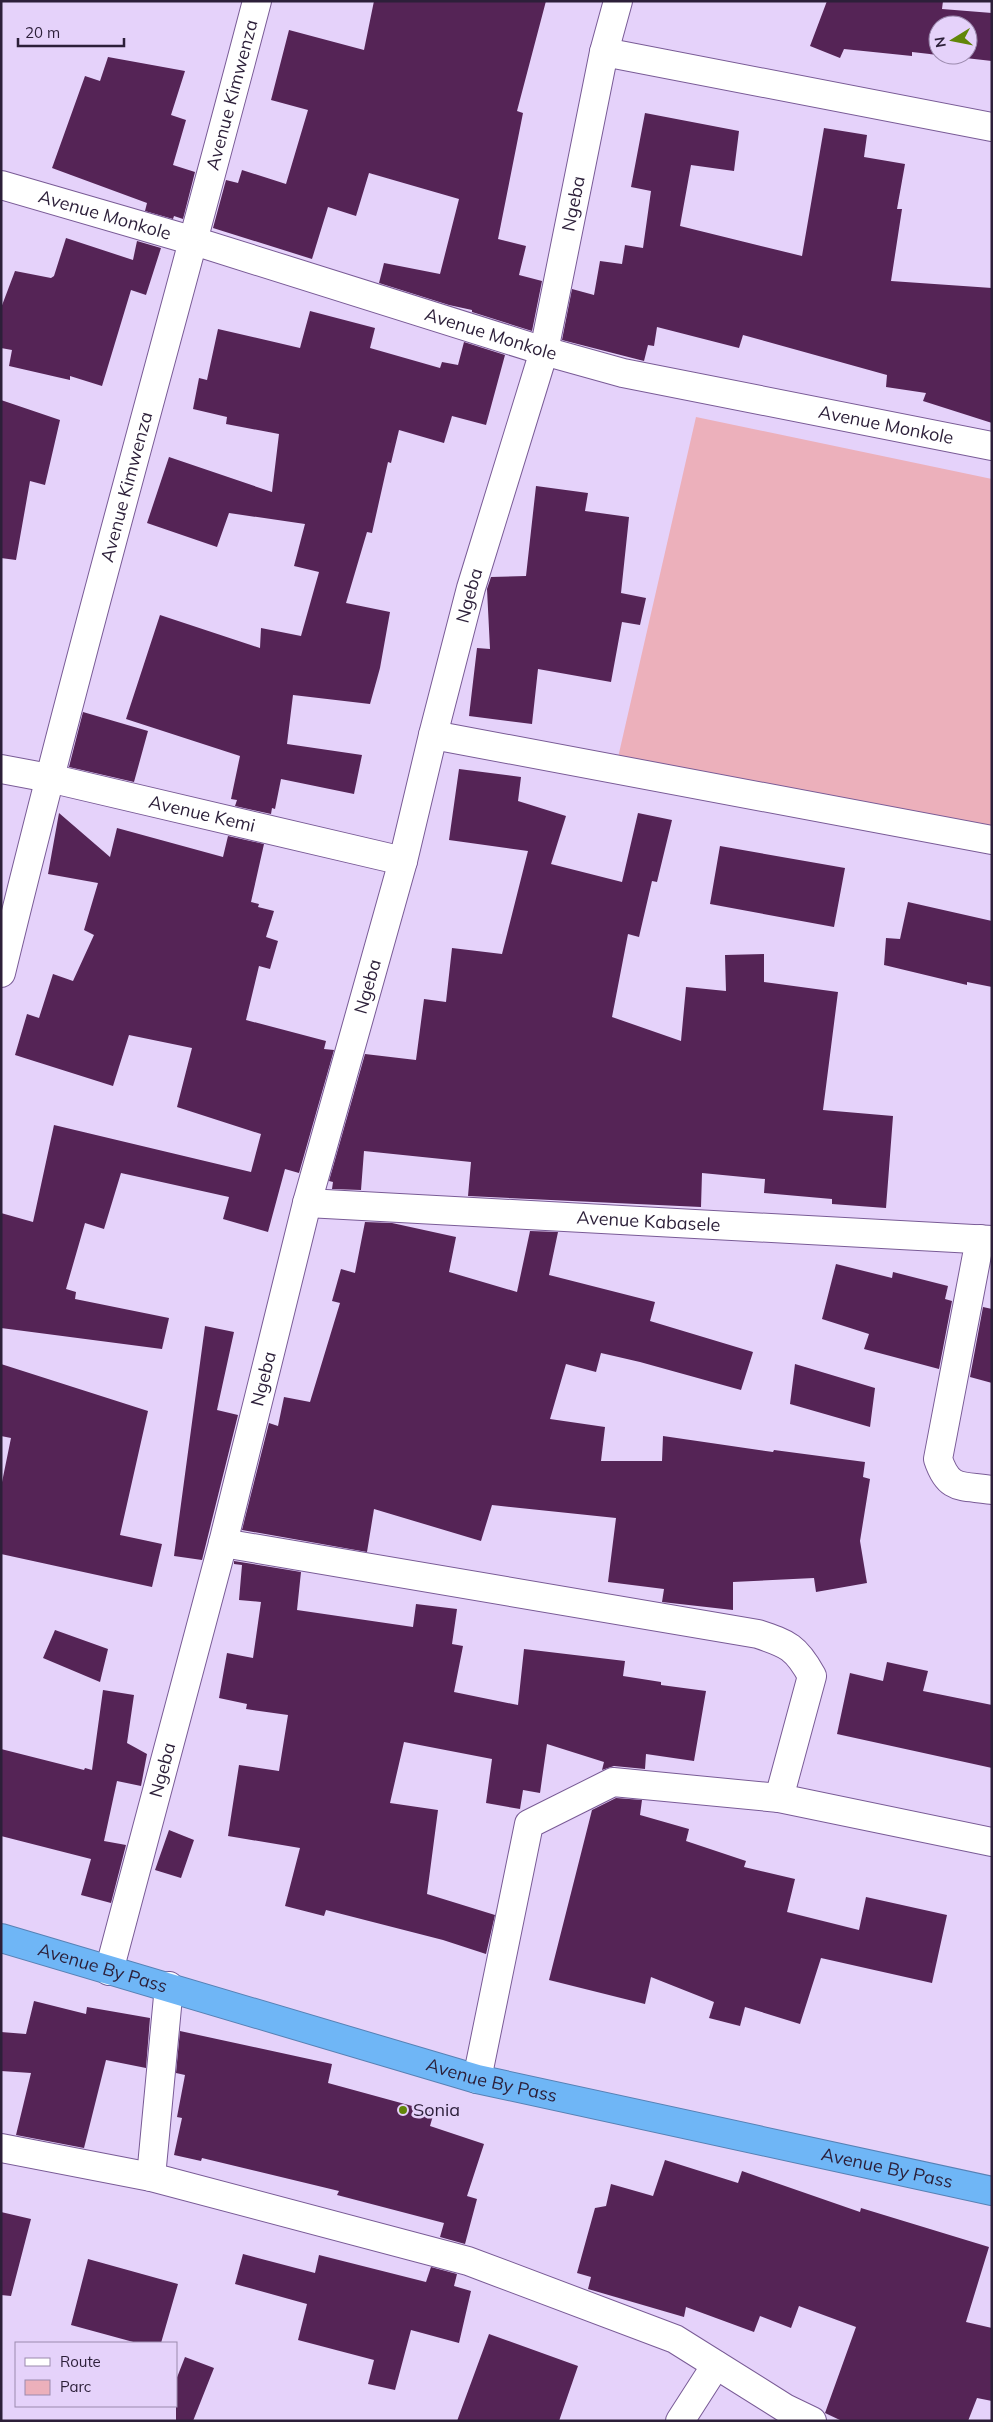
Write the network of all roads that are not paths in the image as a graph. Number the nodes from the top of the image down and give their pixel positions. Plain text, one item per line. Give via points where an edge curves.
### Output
1 (257, 1) edge
2 (618, 1) edge
3 (604, 52) junction
4 (992, 126) edge
5 (1, 185) edge
6 (194, 241) junction
7 (544, 351) junction
8 (992, 446) edge
9 (433, 735) junction
10 (1, 769) edge
11 (49, 778) junction
12 (992, 840) edge
13 (403, 861) junction
14 (1, 973) edge
15 (307, 1203) junction
16 (986, 1240) edge
17 (992, 1490) edge
18 (222, 1543) junction
19 (779, 1798) junction
20 (992, 1842) edge
21 (1, 1938) edge
22 (109, 1971) junction
23 (169, 1986) junction
24 (477, 2079) junction
25 (1, 2148) edge
26 (151, 2177) junction
27 (992, 2191) edge
28 (716, 2365) junction
29 (680, 2421) edge
30 (812, 2421) edge

1 - 6 street, Avenue Kimwenza
2 - 3 street, Ngeba
3 - 4 street
3 - 7 street, Ngeba
5 - 6 street, Avenue Monkole
6 - 7 street, Avenue Monkole
6 - 11 street, Avenue Kimwenza
7 - 8 street, Avenue Monkole via 623,373
7 - 9 street, Ngeba via 471,588
9 - 12 street
9 - 13 street, Ngeba
10 - 11 street, Avenue Kemi
11 - 13 street, Avenue Kemi
11 - 14 street, Avenue Kimwenza
13 - 15 street, Ngeba
15 - 16 street, Avenue Kabasele
15 - 18 street, Ngeba
16 - 17 street via 938,1460 944,1477 953,1484
18 - 19 street via 748,1632 787,1644 802,1658 812,1676
18 - 22 street, Ngeba
19 - 20 street
19 - 24 street via 613,1782 529,1824
21 - 22 highway, Avenue By Pass
22 - 23 highway, Avenue By Pass
23 - 24 highway, Avenue By Pass
23 - 26 street
24 - 27 highway, Avenue By Pass
25 - 26 street
26 - 28 street via 468,2261 675,2339
28 - 29 street
28 - 30 street

